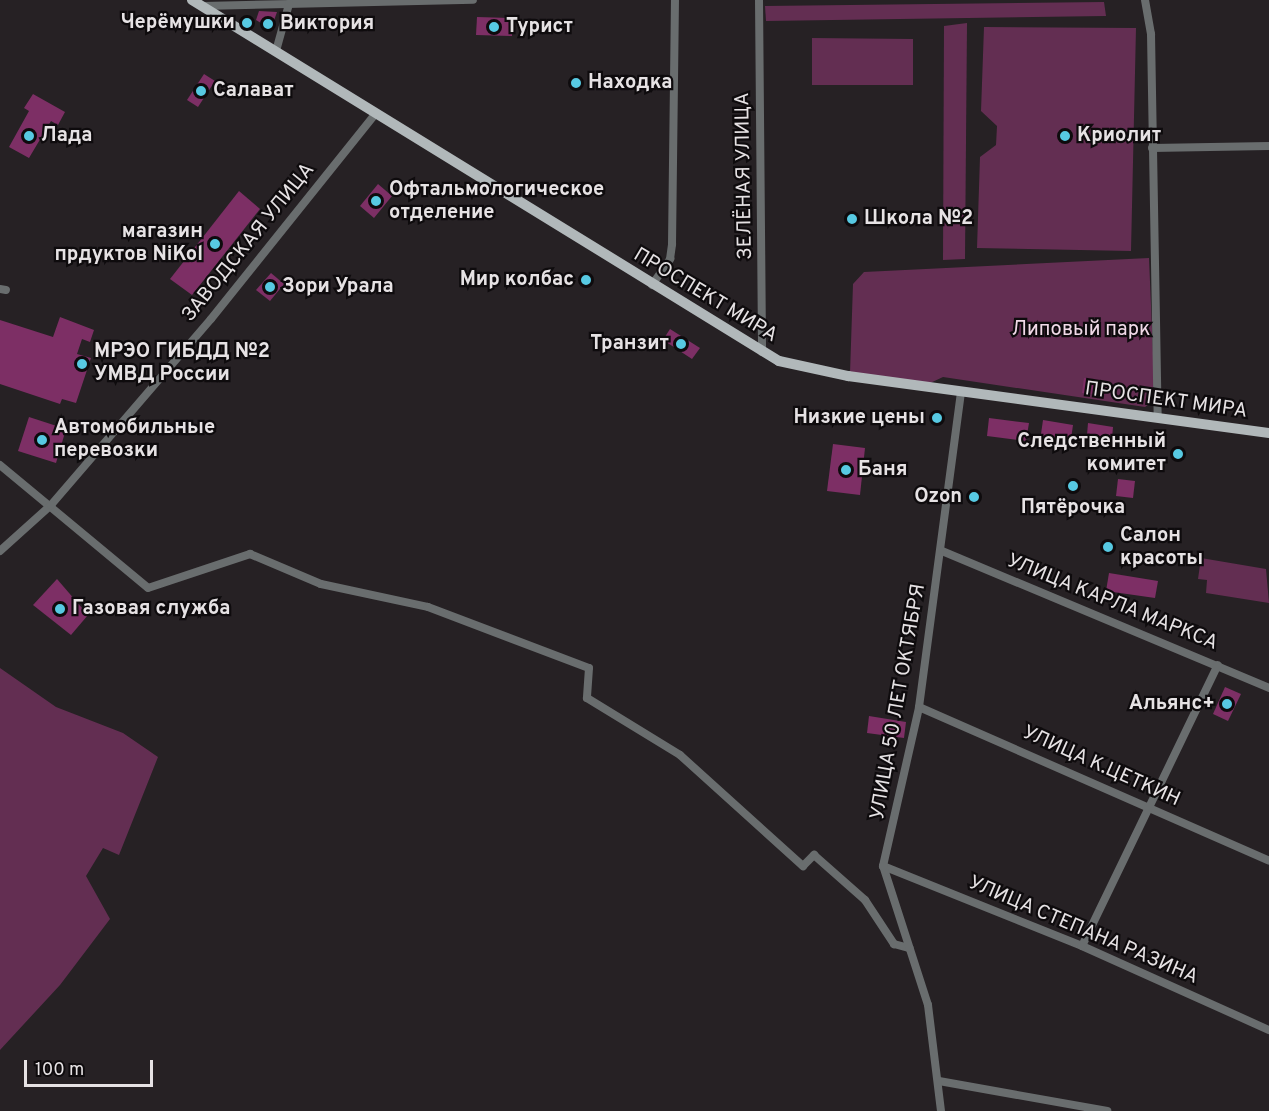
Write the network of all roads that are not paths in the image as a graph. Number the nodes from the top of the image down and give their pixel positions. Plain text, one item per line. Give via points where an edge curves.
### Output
1 (192, 0) edge
2 (380, 0) edge
3 (458, 0) edge
4 (473, 0) edge
5 (675, 0) edge
6 (759, 0) edge
7 (1145, 0) edge
8 (289, 4) junction
9 (203, 6) junction
10 (276, 51) junction
11 (376, 113) junction
12 (1269, 146) edge
13 (1152, 148) junction
14 (652, 285) junction
15 (762, 352) junction
16 (961, 393) junction
17 (1158, 418) junction
18 (1269, 433) edge
19 (0, 465) edge
20 (51, 505) junction
21 (0, 551) edge
22 (942, 551) junction
23 (1218, 665) junction
24 (1269, 688) edge
25 (919, 707) junction
26 (1151, 806) junction
27 (1269, 861) edge
28 (883, 866) junction
29 (1082, 946) junction
30 (909, 948) junction
31 (1269, 1030) edge
32 (939, 1081) junction
33 (941, 1111) edge
34 (1107, 1111) edge

1 - 9 main road, ПРОСПЕКТ МИРА
2 - 3 street
2 - 8 street
3 - 4 street
5 - 14 street via 672,244 670,259
6 - 15 street, ЗЕЛЁНАЯ УЛИЦА
7 - 13 street via 1151,34
8 - 9 street
8 - 10 street
9 - 10 main road, ПРОСПЕКТ МИРА
10 - 11 main road, ПРОСПЕКТ МИРА
11 - 14 main road, ПРОСПЕКТ МИРА
11 - 20 street, ЗАВОДСКАЯ УЛИЦА via 211,319
12 - 13 street
13 - 17 street
14 - 15 main road, ПРОСПЕКТ МИРА
15 - 16 main road, ПРОСПЕКТ МИРА via 802,368
16 - 17 main road, ПРОСПЕКТ МИРА
16 - 22 street, УЛИЦА 50 ЛЕТ ОКТЯБРЯ
17 - 18 main road, ПРОСПЕКТ МИРА
19 - 20 street
20 - 21 street, ЗАВОДСКАЯ УЛИЦА
20 - 30 street via 148,588 250,554 321,584 428,608 590,668 587,698 680,755 803,866 814,855 865,900 894,944
22 - 23 street, УЛИЦА КАРЛА МАРКСА
22 - 25 street, УЛИЦА 50 ЛЕТ ОКТЯБРЯ
23 - 24 street, УЛИЦА КАРЛА МАРКСА
23 - 26 street
25 - 26 street, УЛИЦА К.ЦЕТКИН
25 - 28 street, УЛИЦА 50 ЛЕТ ОКТЯБРЯ
26 - 27 street, УЛИЦА К.ЦЕТКИН
26 - 29 street
28 - 29 street, УЛИЦА СТЕПАНА РАЗИНА
28 - 30 street
29 - 31 street, УЛИЦА СТЕПАНА РАЗИНА
30 - 32 street via 928,1005
32 - 33 street
32 - 34 street

